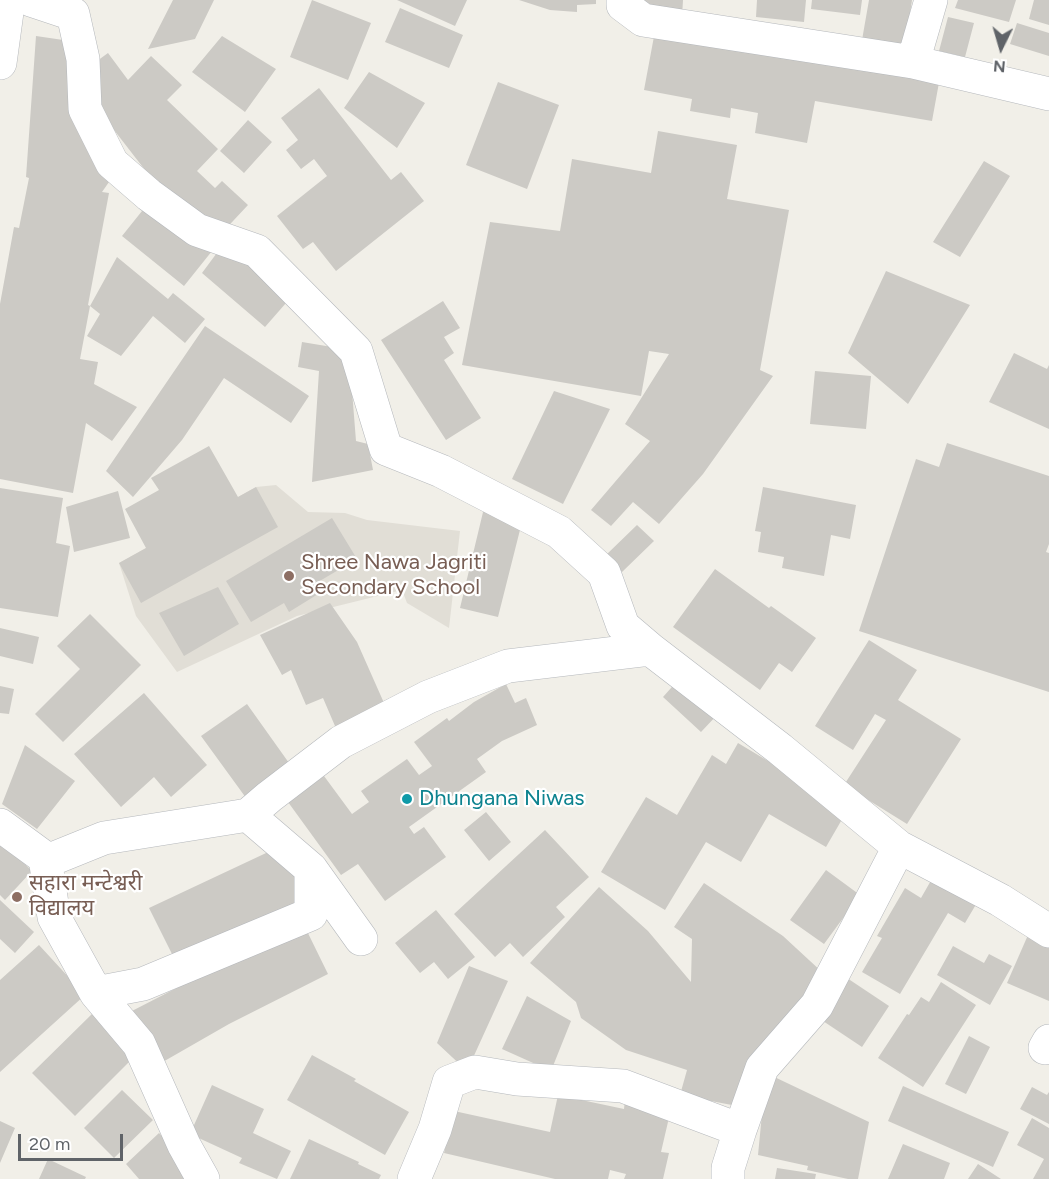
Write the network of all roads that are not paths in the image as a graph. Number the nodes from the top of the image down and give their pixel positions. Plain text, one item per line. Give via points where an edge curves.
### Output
1 (6, 0) edge
2 (31, 0) edge
3 (623, 0) edge
4 (931, 0) edge
5 (913, 62) junction
6 (0, 63) edge
7 (1049, 94) edge
8 (650, 649) junction
9 (248, 815) junction
10 (0, 825) edge
11 (898, 847) junction
12 (45, 858) junction
13 (311, 869) junction
14 (1049, 931) edge
15 (360, 939) dead end
16 (96, 993) junction
17 (740, 1130) junction
18 (203, 1179) edge
19 (414, 1179) edge
20 (728, 1179) edge

1 - 6 street
2 - 8 street via 73,14 83,59 85,109 112,163 197,230 257,251 356,351 386,449 441,471 559,532 604,573 623,626
3 - 5 street via 623,6 642,20
4 - 5 street
5 - 7 street
8 - 9 street via 508,666 428,697 341,742
8 - 11 street via 780,748
9 - 12 street via 104,838 52,859
9 - 13 street
10 - 12 street
11 - 14 street via 1000,900
11 - 17 street via 817,1005 762,1068
12 - 16 street via 54,917
13 - 15 street
13 - 16 street via 311,914 143,984
16 - 18 street via 139,1044 183,1145
17 - 19 street via 623,1086 517,1079 475,1072 449,1082
17 - 20 street

